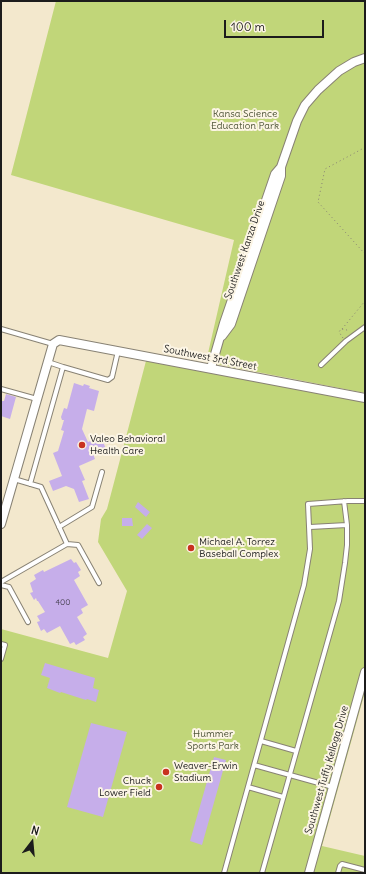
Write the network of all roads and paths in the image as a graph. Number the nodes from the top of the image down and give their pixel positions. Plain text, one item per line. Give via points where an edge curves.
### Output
1 (365, 58) edge
2 (365, 151) edge
3 (365, 254) edge
4 (365, 301) edge
5 (365, 327) edge
6 (1, 329) edge
7 (342, 329) junction
8 (352, 336) junction
9 (346, 341) junction
10 (53, 344) junction
11 (118, 351) junction
12 (48, 362) junction
13 (321, 365) dead end
14 (63, 367) junction
15 (211, 368) junction
16 (1, 389) edge
17 (365, 398) edge
18 (37, 399) junction
19 (102, 472) dead end
20 (14, 479) junction
21 (30, 484) junction
22 (344, 501) junction
23 (365, 501) edge
24 (1, 524) edge
25 (347, 524) junction
26 (310, 526) junction
27 (59, 527) junction
28 (67, 544) junction
29 (1, 583) edge
30 (99, 583) dead end
31 (28, 622) dead end
32 (1, 644) edge
33 (1, 659) edge
34 (365, 672) edge
35 (261, 741) junction
36 (296, 751) junction
37 (254, 765) junction
38 (290, 775) junction
39 (248, 787) junction
40 (333, 788) junction
41 (283, 797) junction
42 (365, 870) edge
43 (224, 873) edge
44 (262, 873) edge
45 (309, 873) edge
46 (338, 873) edge

1 - 15 street, Southwest Kanza Drive via 339,71 318,90 305,105 297,121 281,167 275,174
2 - 3 path via 362,149 325,169 318,202
4 - 7 path
5 - 8 lane
6 - 10 lane
7 - 8 path via 347,330
7 - 9 path via 339,332
8 - 9 lane
9 - 13 lane
10 - 11 street, Southwest 3rd Street via 59,340
10 - 12 street
11 - 14 lane via 112,377 108,380
11 - 15 street, Southwest 3rd Street
12 - 14 lane
12 - 18 street
14 - 21 lane
15 - 17 street, Southwest 3rd Street
16 - 18 lane
18 - 20 street
19 - 27 lane via 92,507
20 - 21 lane
20 - 24 street
21 - 27 lane via 40,487
22 - 23 lane
22 - 25 lane
22 - 26 lane via 308,504
25 - 26 lane
25 - 36 lane via 345,563 339,601
26 - 35 lane via 308,561 302,593
27 - 28 lane
28 - 29 lane
28 - 30 lane via 78,545
29 - 31 lane via 9,587
32 - 33 lane via 5,645
34 - 40 street, Southwest Tuffy Kellogg Drive
35 - 36 lane
35 - 37 lane
36 - 38 lane
37 - 38 lane
37 - 39 lane
38 - 40 lane
38 - 41 lane
39 - 41 lane
39 - 43 lane
40 - 45 street, Southwest Tuffy Kellogg Drive
41 - 44 lane
42 - 46 lane via 342,864

